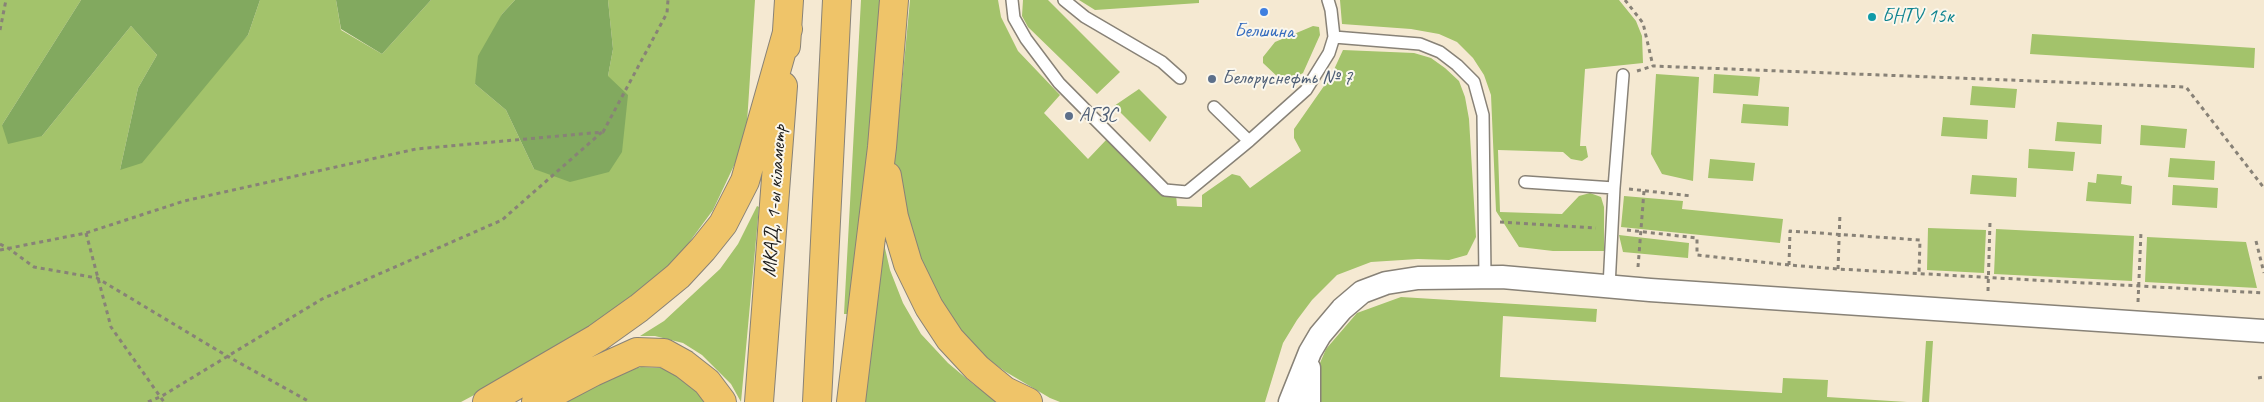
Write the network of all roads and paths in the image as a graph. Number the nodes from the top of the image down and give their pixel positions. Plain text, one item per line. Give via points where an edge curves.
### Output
1 (6, 0) edge
2 (668, 0) edge
3 (789, 0) edge
4 (837, 0) edge
5 (894, 0) edge
6 (1012, 0) edge
7 (1064, 0) edge
8 (1328, 0) edge
9 (1625, 0) edge
10 (788, 28) junction
11 (0, 30) edge
12 (1334, 37) junction
13 (1623, 75) dead end
14 (1180, 78) dead end
15 (1214, 107) dead end
16 (603, 132) junction
17 (1249, 141) junction
18 (882, 147) junction
19 (1525, 182) dead end
20 (1614, 188) junction
21 (2264, 188) edge
22 (1644, 191) junction
23 (1692, 196) dead end
24 (1840, 214) dead end
25 (1484, 221) junction
26 (1990, 222) dead end
27 (1611, 229) junction
28 (1641, 232) junction
29 (2141, 232) dead end
30 (86, 233) junction
31 (1840, 235) junction
32 (2256, 240) dead end
33 (0, 244) edge
34 (8, 248) junction
35 (0, 250) edge
36 (1789, 265) junction
37 (1838, 270) junction
38 (2264, 273) edge
39 (1919, 274) junction
40 (1485, 277) junction
41 (97, 278) junction
42 (1989, 278) junction
43 (2138, 286) junction
44 (1610, 287) junction
45 (1637, 288) junction
46 (2264, 293) edge
47 (1987, 313) junction
48 (2137, 322) junction
49 (2264, 331) edge
50 (1310, 352) junction
51 (228, 356) junction
52 (2264, 377) edge
53 (2258, 378) dead end
54 (162, 396) junction
55 (148, 402) edge
56 (164, 402) edge
57 (310, 402) edge
58 (487, 402) edge
59 (536, 402) edge
60 (722, 402) edge
61 (760, 402) edge
62 (817, 402) edge
63 (851, 402) edge
64 (1028, 402) edge
65 (1290, 402) edge
66 (1309, 402) edge

1 - 11 path
2 - 16 path via 668,13
3 - 10 highway, МКАД, 1-ы кіламетр
4 - 62 highway
5 - 18 highway
6 - 17 lane via 1014,18 1059,83 1165,190 1187,192
7 - 14 lane via 1085,17 1162,62
8 - 12 lane
9 - 21 path via 1643,24 1654,66 2186,87
10 - 58 highway via 744,181 723,224 704,249 678,276 598,338
10 - 61 highway, МКАД, 1-ы кіламетр
12 - 17 lane via 1329,53 1306,90
12 - 25 lane via 1420,44 1440,52 1474,82 1483,115
13 - 20 lane
15 - 17 lane
16 - 30 path via 416,148 184,202
16 - 51 path via 502,220 322,299
18 - 63 highway
18 - 64 highway via 894,217 908,264 929,307 950,339 977,368 1005,391
19 - 20 lane
20 - 22 path
20 - 27 lane
22 - 23 path
22 - 28 path
24 - 31 path
25 - 27 path
25 - 40 lane
26 - 42 path
27 - 28 path
27 - 44 lane
28 - 36 path via 1697,238 1696,255
28 - 45 path
29 - 43 path
30 - 34 path
30 - 41 path
31 - 36 path via 1790,231
31 - 37 path
31 - 39 path via 1920,240
32 - 38 path
33 - 34 path
34 - 35 path
34 - 41 path via 34,267
36 - 37 path
37 - 39 path
39 - 42 path
40 - 44 street
40 - 50 street via 1418,278 1386,283 1362,292 1342,308
41 - 51 path
41 - 54 path via 111,327
42 - 43 path
42 - 47 path
43 - 46 path
43 - 48 path
44 - 45 street
45 - 47 street
47 - 48 street
48 - 49 street
50 - 65 street
50 - 66 street
51 - 54 path
51 - 57 path
52 - 53 path
54 - 55 path
54 - 56 path
59 - 60 highway via 637,352 664,353 684,364 707,382

